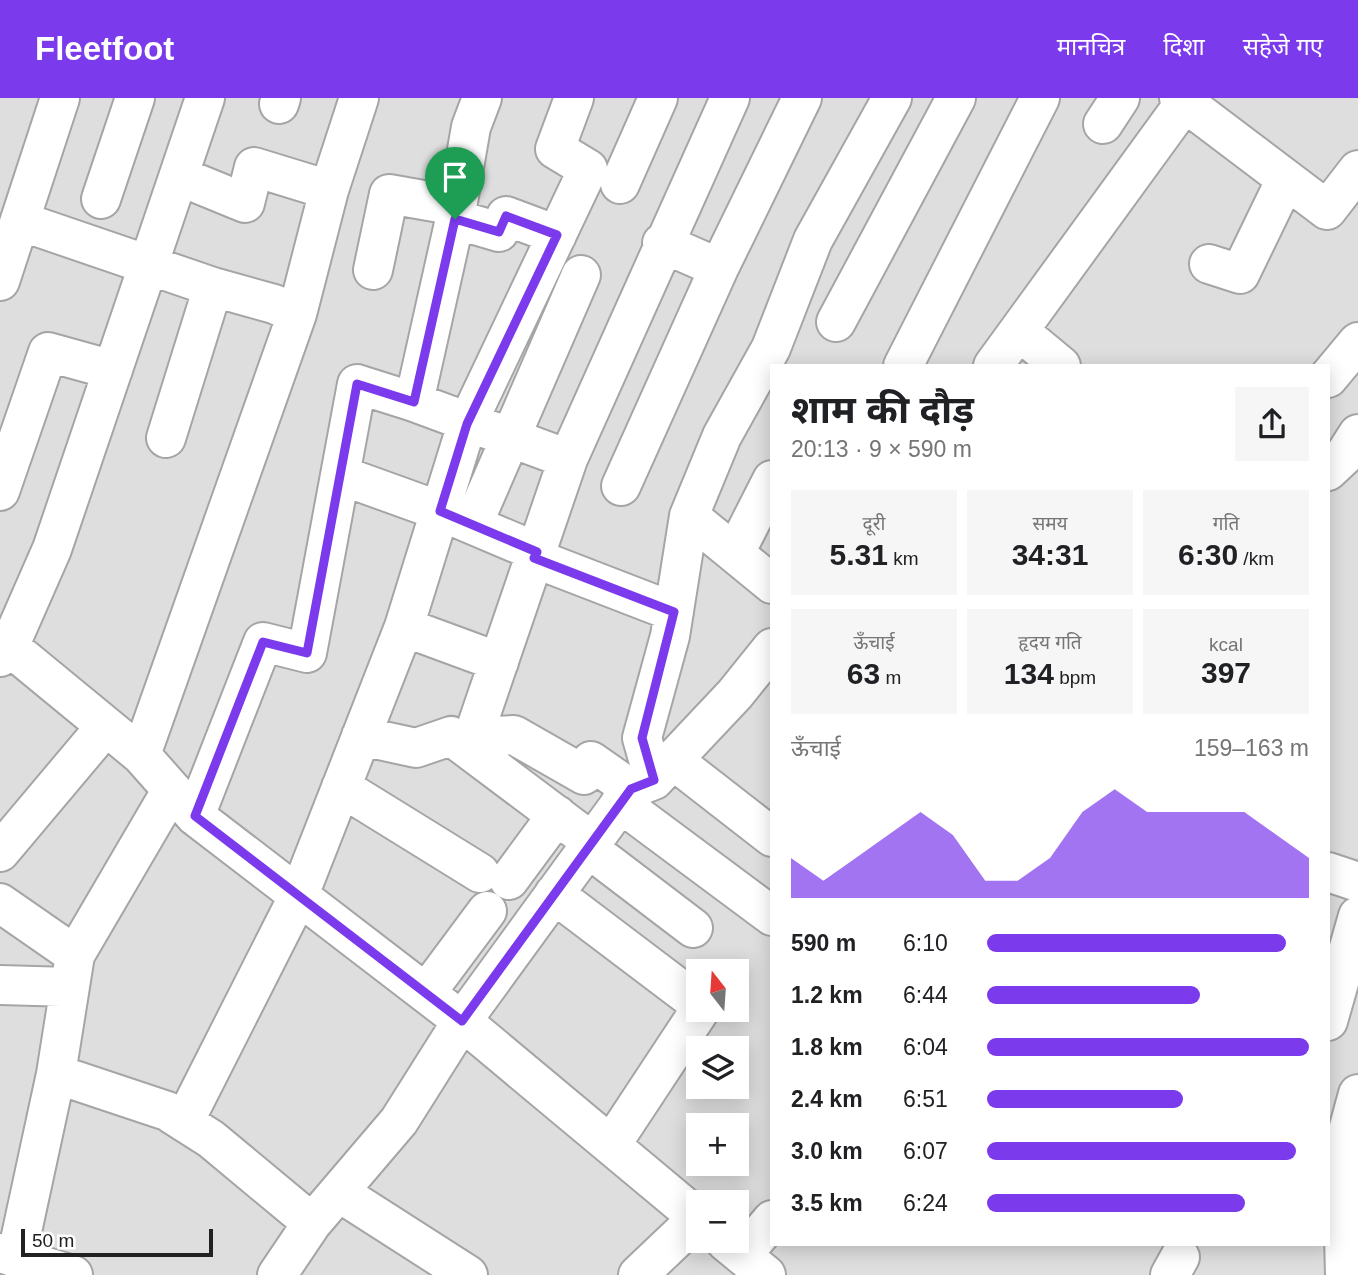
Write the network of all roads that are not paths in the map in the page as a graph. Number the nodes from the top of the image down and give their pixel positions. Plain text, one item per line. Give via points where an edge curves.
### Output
1 (60, 98) edge
2 (135, 98) edge
3 (205, 98) edge
4 (359, 98) edge
5 (482, 98) edge
6 (574, 98) edge
7 (658, 98) edge
8 (730, 98) edge
9 (802, 98) edge
10 (892, 98) edge
11 (956, 98) edge
12 (1040, 98) edge
13 (1185, 99) edge
14 (1358, 170) edge
15 (179, 176) junction
16 (1286, 179) junction
17 (620, 184) dead end
18 (329, 190) junction
19 (101, 199) dead end
20 (456, 213) junction
21 (20, 221) junction
22 (557, 235) junction
23 (662, 243) junction
24 (1209, 264) dead end
25 (148, 265) junction
26 (719, 268) junction
27 (373, 270) dead end
28 (581, 275) dead end
29 (0, 281) edge
30 (213, 287) junction
31 (297, 314) junction
32 (836, 322) dead end
33 (1020, 332) junction
34 (1358, 342) edge
35 (904, 364) edge
36 (995, 364) edge
37 (1059, 364) edge
38 (113, 370) junction
39 (1330, 376) edge
40 (414, 402) junction
41 (467, 424) junction
42 (166, 438) dead end
43 (510, 439) junction
44 (568, 459) junction
45 (340, 475) junction
46 (770, 484) edge
47 (621, 486) dead end
48 (0, 491) edge
49 (689, 516) junction
50 (457, 517) junction
51 (735, 554) junction
52 (536, 555) junction
53 (770, 582) edge
54 (674, 612) junction
55 (404, 627) junction
56 (770, 627) edge
57 (3, 647) edge
58 (770, 650) edge
59 (499, 662) junction
60 (735, 694) junction
61 (106, 726) junction
62 (361, 736) junction
63 (141, 755) junction
64 (645, 783) junction
65 (341, 787) junction
66 (183, 803) junction
67 (557, 815) junction
68 (770, 836) edge
69 (590, 845) junction
70 (0, 852) edge
71 (1330, 873) edge
72 (1358, 882) edge
73 (554, 894) junction
74 (299, 895) junction
75 (0, 903) edge
76 (487, 911) dead end
77 (770, 914) edge
78 (1358, 916) edge
79 (693, 928) dead end
80 (73, 971) junction
81 (0, 985) edge
82 (426, 993) junction
83 (686, 994) edge
84 (1330, 1014) edge
85 (462, 1021) junction
86 (692, 1022) edge
87 (56, 1074) junction
88 (1358, 1094) edge
89 (184, 1122) junction
90 (611, 1145) junction
91 (1350, 1154) edge
92 (341, 1193) junction
93 (686, 1208) edge
94 (312, 1223) junction
95 (770, 1224) edge
96 (686, 1229) edge
97 (8, 1256) edge
98 (751, 1264) edge
99 (73, 1275) edge
100 (277, 1275) edge
101 (468, 1275) edge
102 (638, 1275) edge
103 (1345, 1275) edge

1 - 21 street
2 - 19 street
3 - 15 street
4 - 18 street
5 - 20 street via 471,127
6 - 22 street via 555,149 588,169
7 - 17 street
8 - 23 street
9 - 26 street
10 - 49 street via 813,240 771,348 722,436
11 - 32 street
12 - 35 street
13 - 16 street
13 - 33 street
14 - 16 street via 1327,210
15 - 18 street via 245,203 254,167
15 - 25 street
16 - 24 street via 1240,274
18 - 31 street
20 - 22 street via 499,232 506,216
20 - 27 street via 389,194
20 - 40 street
21 - 25 street
21 - 29 street
22 - 41 street
23 - 26 street
23 - 44 street
25 - 30 street
25 - 38 street
26 - 47 street
28 - 43 street
30 - 31 street
30 - 42 street
31 - 63 street
33 - 36 street
33 - 37 street
34 - 39 street
38 - 48 street via 48,352
38 - 57 street via 52,549
40 - 41 street
40 - 45 street via 357,384
41 - 43 street
41 - 50 street
43 - 44 street
43 - 50 street
44 - 52 street
45 - 50 street
45 - 66 street via 307,653 263,642
46 - 51 street
49 - 51 street
49 - 54 street
50 - 52 street
50 - 55 street
51 - 53 street
52 - 54 street
52 - 59 street
54 - 64 street via 642,738
55 - 59 street
55 - 62 street
56 - 60 street
57 - 61 street
58 - 60 street
59 - 64 street via 473,737 514,735 584,775 591,761
60 - 64 street
61 - 63 street
61 - 70 street
62 - 65 street
62 - 67 street via 416,748 451,736
63 - 66 street
64 - 68 street
64 - 69 street
64 - 77 street
65 - 67 street via 494,877
65 - 74 street
66 - 74 street
66 - 80 street
67 - 69 street
69 - 73 street
69 - 79 street
71 - 72 street
73 - 83 street
73 - 85 street
74 - 82 street
74 - 89 street
75 - 80 street
76 - 82 street
78 - 84 street
80 - 81 street
80 - 87 street
82 - 85 street
85 - 90 street
85 - 92 street via 399,1121
86 - 90 street
87 - 89 street via 167,1111
87 - 97 street
88 - 91 street
89 - 94 street
90 - 93 street
91 - 103 street
92 - 94 street
92 - 101 street
94 - 100 street
95 - 98 street
96 - 102 street
97 - 99 street

